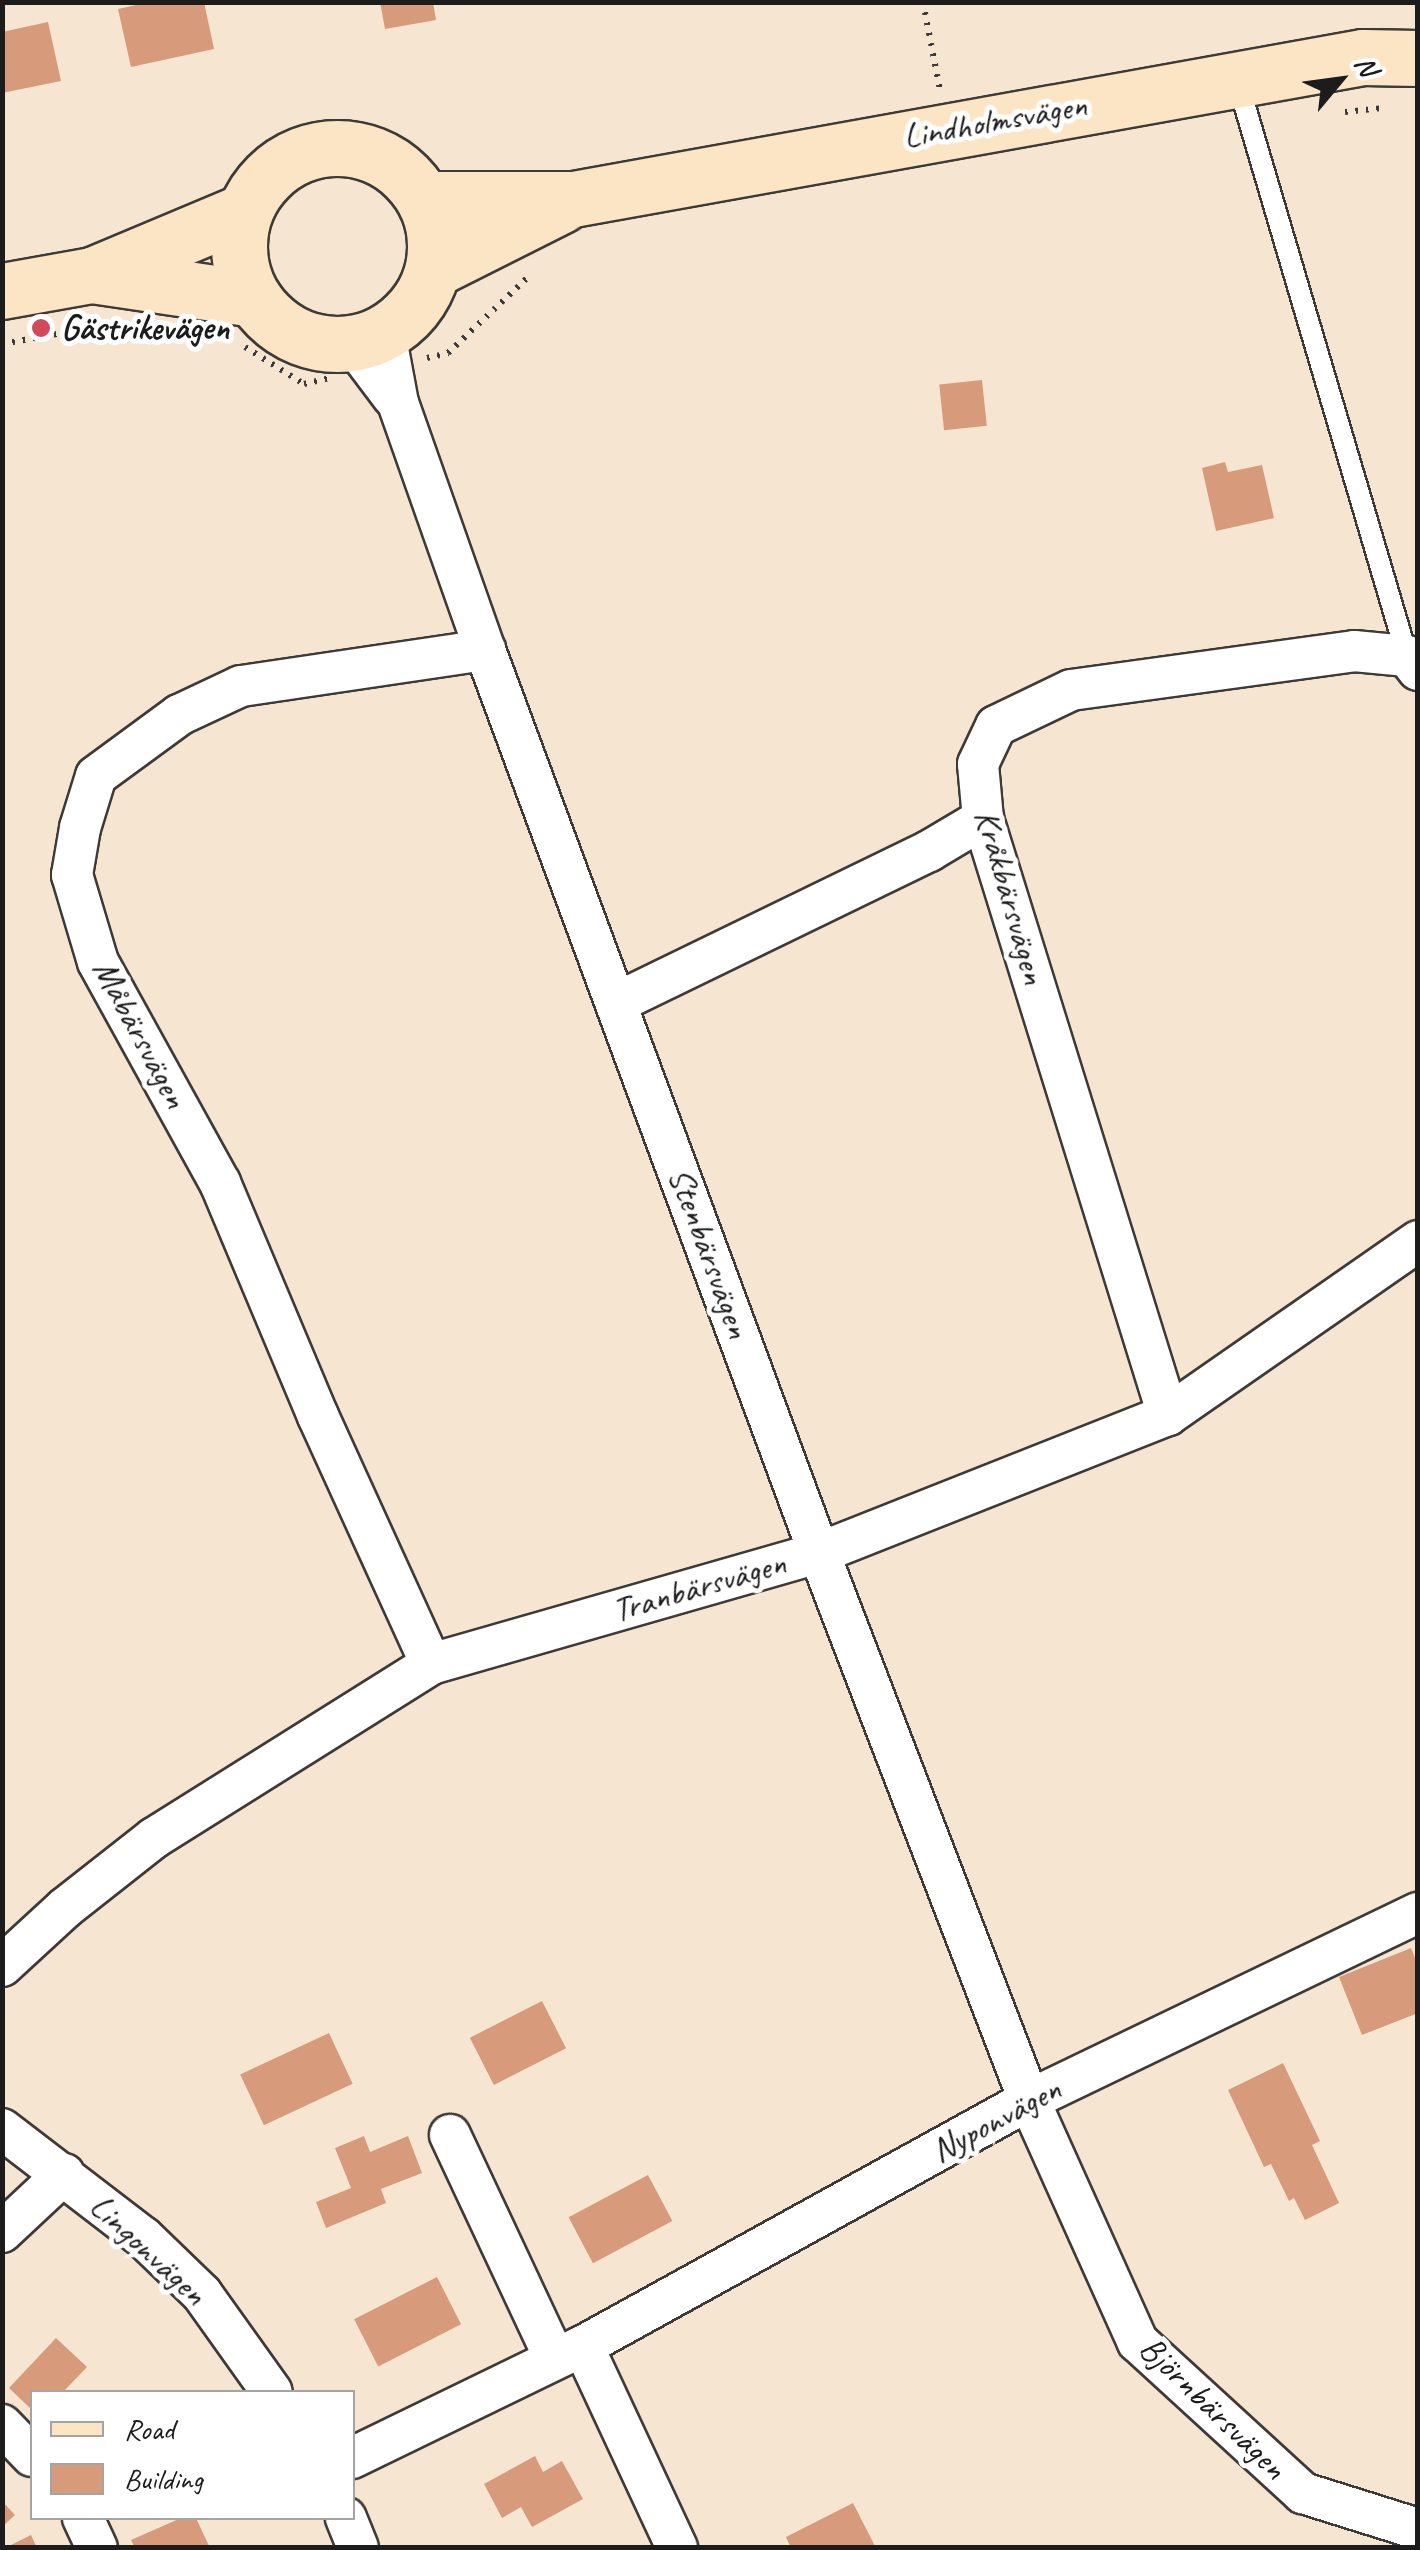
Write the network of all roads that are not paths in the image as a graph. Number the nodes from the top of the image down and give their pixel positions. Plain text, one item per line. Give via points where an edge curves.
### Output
1 (1418, 58) edge
2 (1236, 79) junction
3 (424, 199) junction
4 (573, 199) junction
5 (245, 210) junction
6 (434, 269) junction
7 (2, 292) edge
8 (102, 299) junction
9 (242, 318) junction
10 (380, 363) junction
11 (485, 650) junction
12 (1412, 663) edge
13 (983, 819) junction
14 (616, 1003) junction
15 (1418, 1240) edge
16 (1168, 1415) junction
17 (819, 1553) junction
18 (432, 1664) junction
19 (1418, 1913) edge
20 (2, 1966) edge
21 (1029, 2100) junction
22 (2, 2129) edge
23 (450, 2135) dead end
24 (64, 2174) junction
25 (2, 2232) edge
26 (569, 2352) junction
27 (271, 2390) edge
28 (2, 2424) edge
29 (30, 2454) edge
30 (355, 2457) edge
31 (84, 2520) edge
32 (347, 2520) edge
33 (1418, 2529) edge
34 (98, 2548) edge
35 (358, 2548) edge
36 (677, 2548) edge

1 - 2 main road, Lindholmsvägen via 1363,57
2 - 4 main road, Lindholmsvägen
2 - 12 lane
3 - 4 main road, Lindholmsvägen
3 - 5 main road via 389,162 341,147 292,159 271,173
3 - 6 main road via 433,223
4 - 6 main road, Lindholmsvägen
5 - 8 main road
5 - 9 main road
6 - 10 main road
7 - 8 main road
8 - 9 main road
9 - 10 main road
10 - 11 street, Stenbärsvägen
11 - 14 street, Stenbärsvägen
11 - 18 street, Måbärsvägen via 241,686 179,715 96,776 72,875 98,962 220,1183
12 - 13 street, Kråkbärsvägen via 1354,651 1071,690 996,726 978,764
13 - 14 street
13 - 16 street, Kråkbärsvägen
14 - 17 street, Stenbärsvägen
15 - 16 street, Tranbärsvägen
16 - 17 street, Tranbärsvägen
17 - 18 street, Tranbärsvägen
17 - 21 street, Stenbärsvägen
18 - 20 street, Tranbärsvägen via 154,1838
19 - 21 street, Nyponvägen
21 - 26 street, Nyponvägen
21 - 33 street, Björnbärsvägen via 1138,2342 1302,2493
22 - 24 street, Lingonvägen
23 - 26 street
24 - 25 street
24 - 27 street, Lingonvägen via 202,2294
26 - 30 street, Nyponvägen
26 - 36 street
28 - 29 street
31 - 34 street
32 - 35 street

